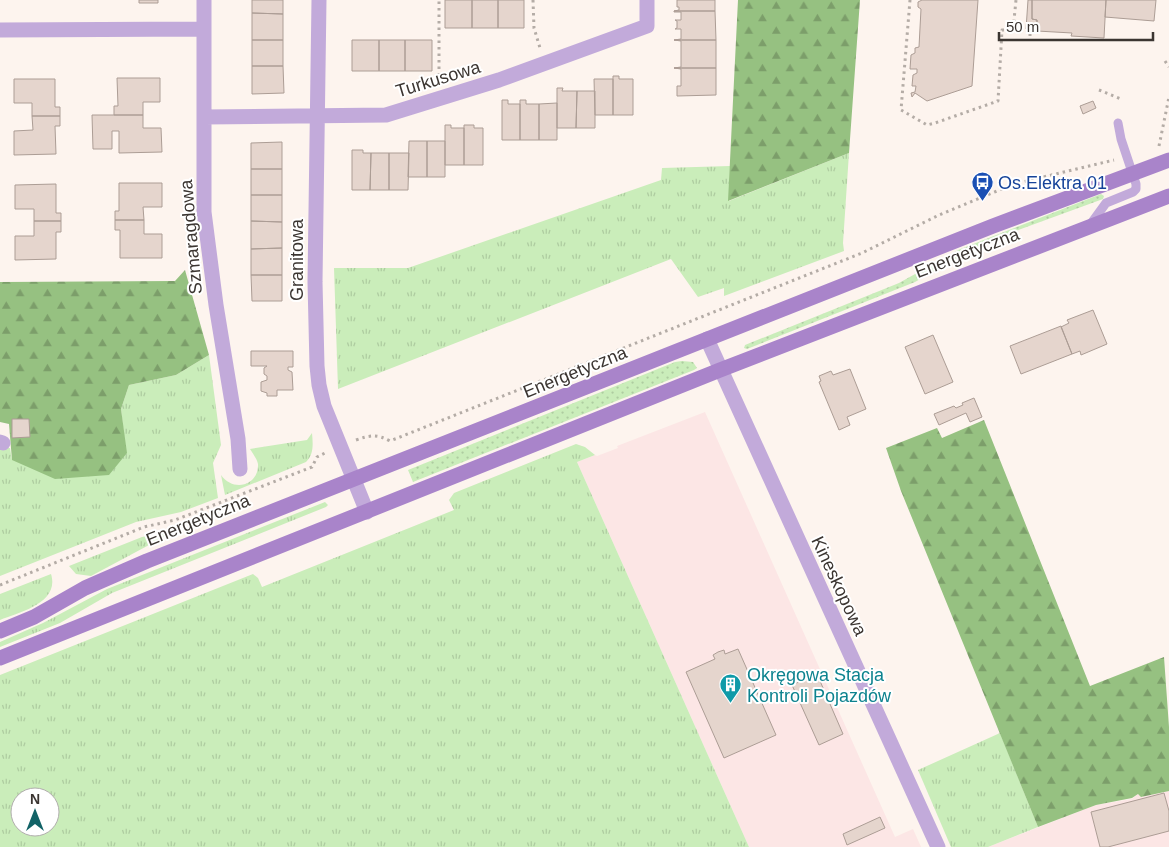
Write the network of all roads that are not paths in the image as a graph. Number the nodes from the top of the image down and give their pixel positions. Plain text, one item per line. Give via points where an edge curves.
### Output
1 (204, 0) edge
2 (320, 0) edge
3 (647, 0) edge
4 (204, 29) junction
5 (0, 30) edge
6 (318, 116) junction
7 (204, 117) junction
8 (1118, 123) dead end
9 (1169, 160) edge
10 (1132, 174) junction
11 (1169, 196) edge
12 (1089, 226) junction
13 (707, 339) junction
14 (720, 370) junction
15 (240, 469) dead end
16 (354, 479) junction
17 (368, 512) junction
18 (0, 631) edge
19 (0, 658) edge
20 (938, 847) edge

1 - 4 street, Szmaragdowa
2 - 6 street, Granitowa
3 - 6 street, Turkusowa via 647,26 499,80 386,115
4 - 5 street
4 - 7 street, Szmaragdowa
6 - 7 street, Turkusowa
6 - 16 street, Granitowa via 315,282 318,385
7 - 15 street, Szmaragdowa via 204,212
8 - 10 lane
9 - 10 street, Energetyczna
10 - 12 lane via 1136,189 1106,203
10 - 13 street, Energetyczna
11 - 12 street, Energetyczna
12 - 14 street, Energetyczna
13 - 14 street, Kineskopowa
13 - 16 street, Energetyczna
14 - 17 street, Energetyczna
14 - 20 street, Kineskopowa
16 - 17 street, Granitowa
16 - 18 street, Energetyczna via 147,561
17 - 19 street, Energetyczna

